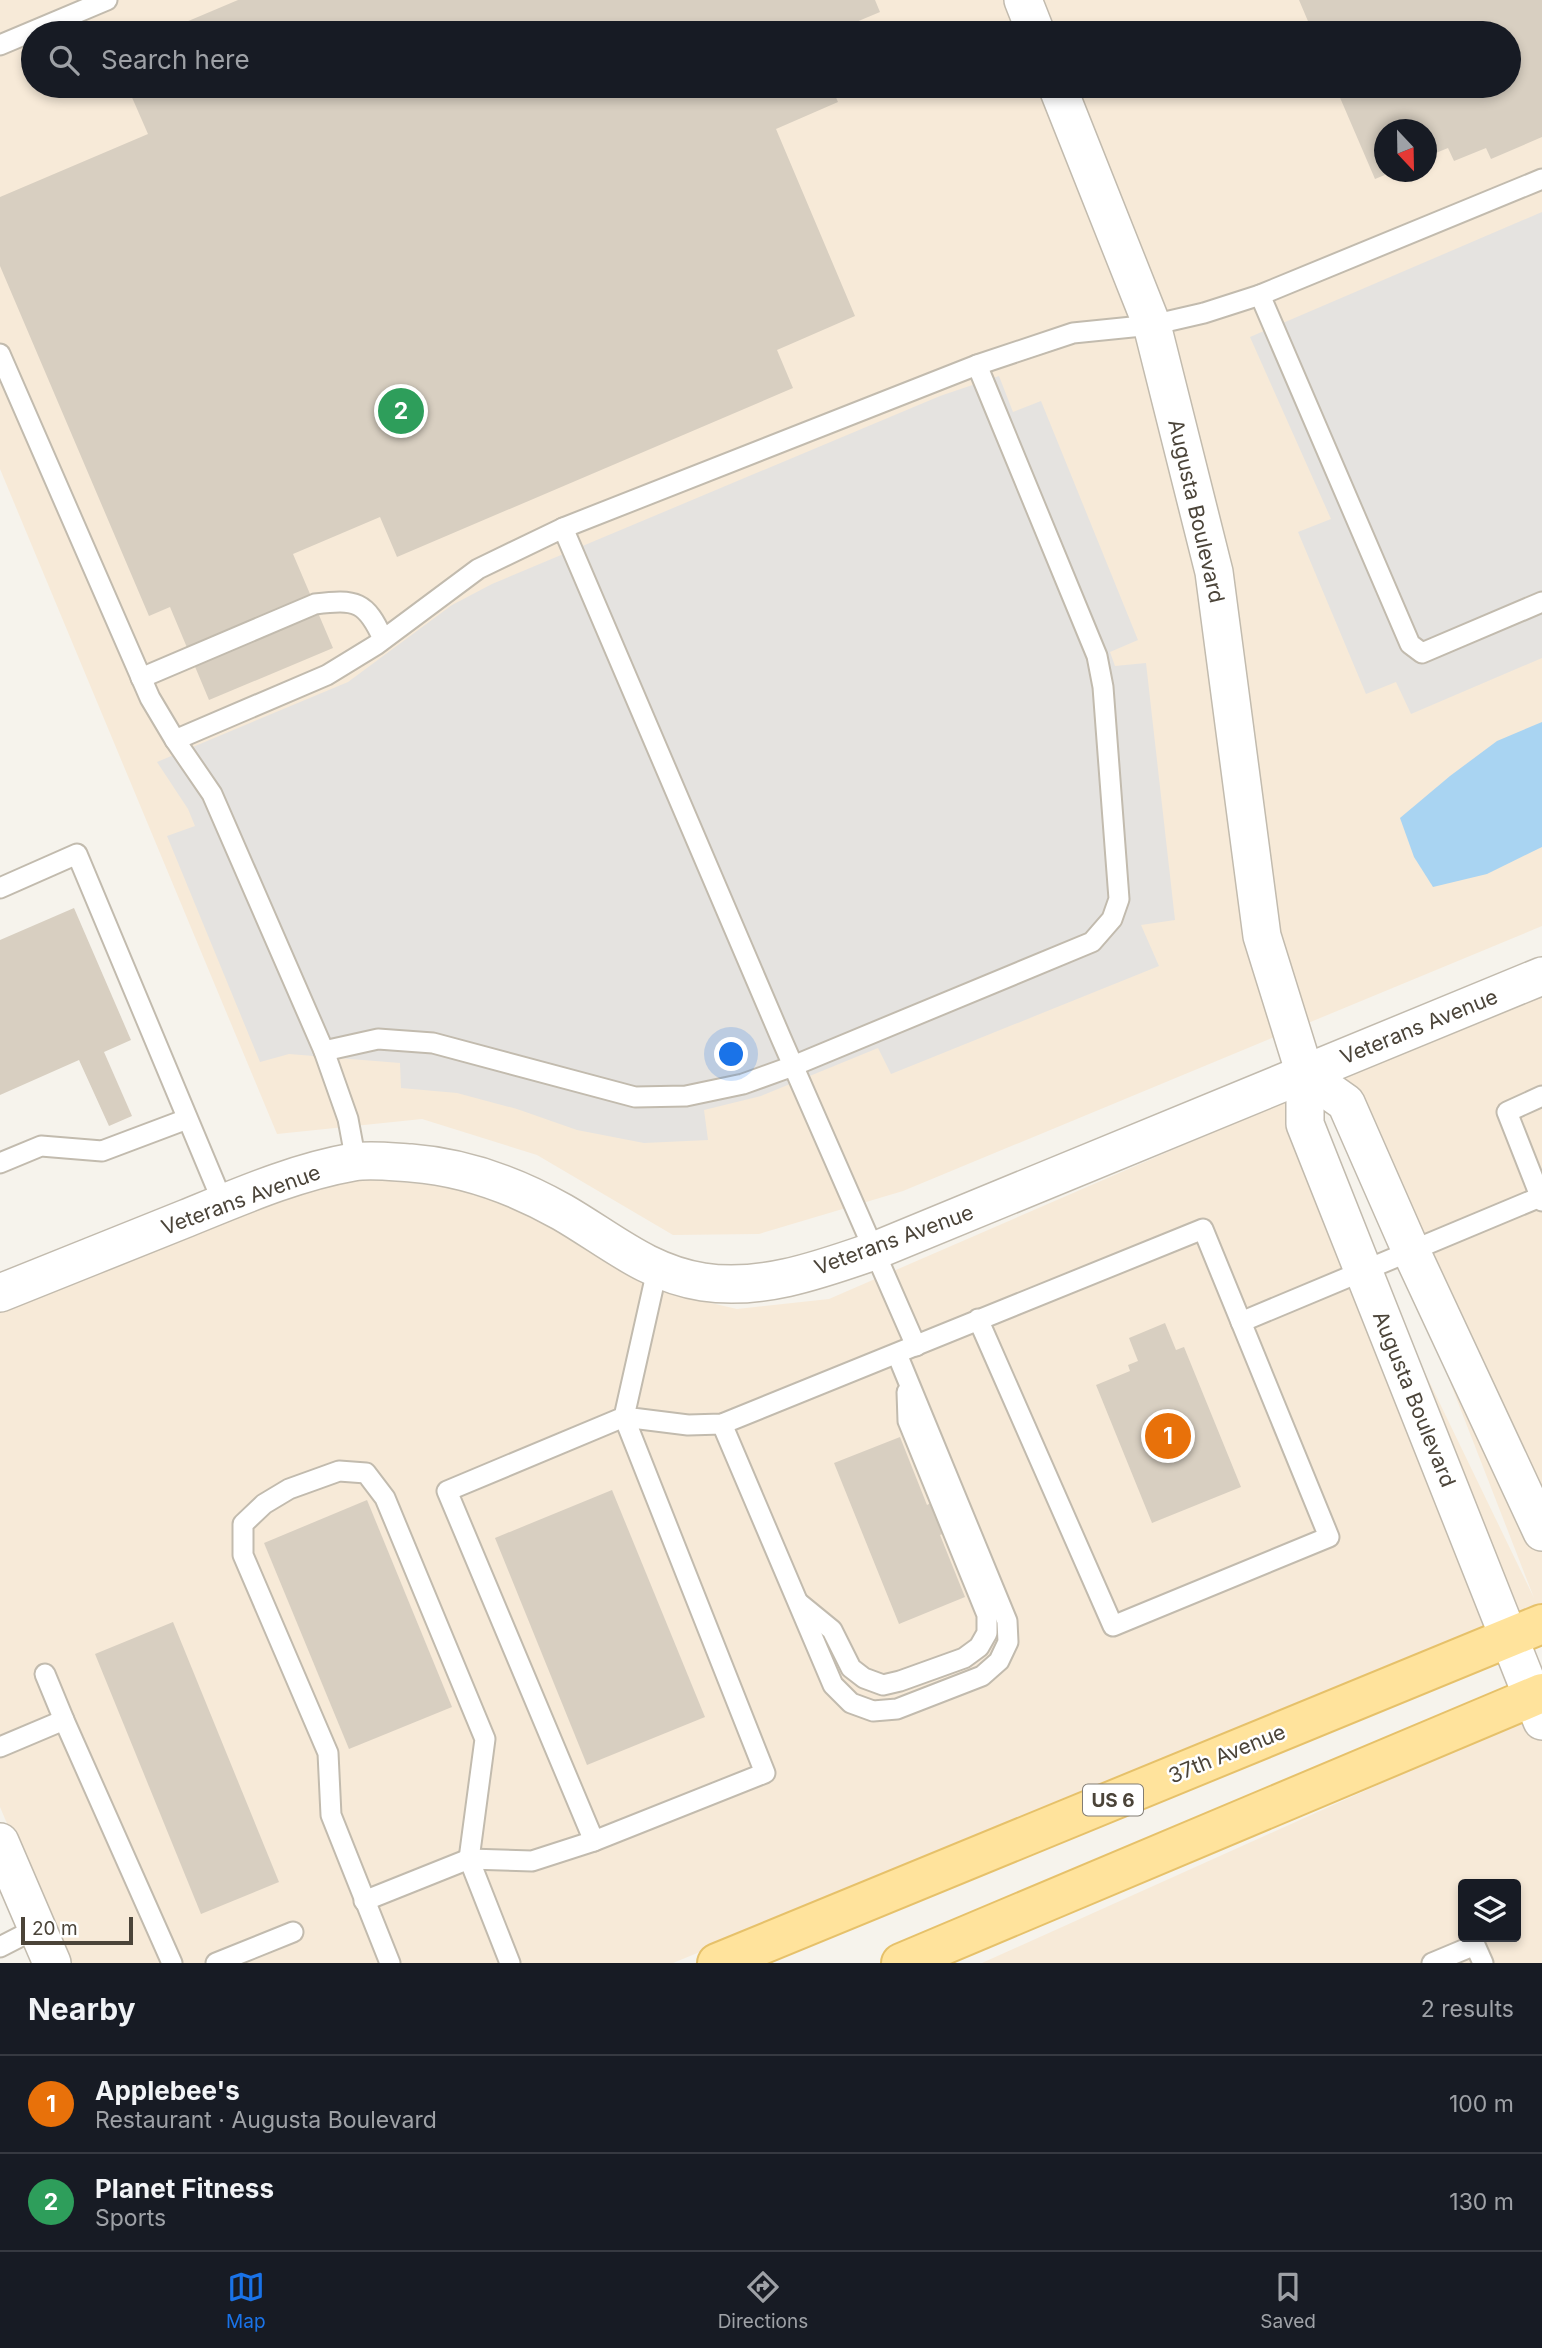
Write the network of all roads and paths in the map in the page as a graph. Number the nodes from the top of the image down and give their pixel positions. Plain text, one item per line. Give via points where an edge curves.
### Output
1 (107, 0) edge
2 (1023, 0) edge
3 (57, 21) edge
4 (1031, 21) edge
5 (21, 36) edge
6 (0, 45) edge
7 (1062, 98) edge
8 (1542, 179) edge
9 (1260, 295) junction
10 (1152, 325) junction
11 (0, 354) edge
12 (977, 365) junction
13 (563, 528) junction
14 (1542, 602) edge
15 (383, 639) junction
16 (141, 678) junction
17 (175, 740) junction
18 (0, 888) edge
19 (1542, 976) edge
20 (324, 1051) junction
21 (793, 1066) junction
22 (1305, 1074) junction
23 (1542, 1097) edge
24 (187, 1119) junction
25 (356, 1162) junction
26 (0, 1163) edge
27 (1541, 1199) edge
28 (223, 1203) junction
29 (874, 1251) junction
30 (1411, 1251) junction
31 (657, 1270) junction
32 (1363, 1271) junction
33 (0, 1293) edge
34 (978, 1319) junction
35 (1241, 1322) junction
36 (916, 1346) junction
37 (897, 1354) junction
38 (907, 1379) junction
39 (624, 1417) junction
40 (722, 1424) junction
41 (1542, 1532) edge
42 (796, 1600) junction
43 (1525, 1631) edge
44 (45, 1674) dead end
45 (1539, 1704) edge
46 (64, 1720) junction
47 (0, 1747) edge
48 (594, 1841) junction
49 (0, 1842) edge
50 (469, 1859) junction
51 (364, 1901) junction
52 (37, 1928) junction
53 (293, 1932) dead end
54 (0, 1947) edge
55 (52, 1963) edge
56 (172, 1963) edge
57 (216, 1963) edge
58 (390, 1963) edge
59 (510, 1963) edge
60 (717, 1963) edge
61 (901, 1963) edge
62 (1432, 1963) edge
63 (1483, 1963) edge

1 - 3 lane
2 - 4 street
5 - 6 lane
7 - 10 street, Augusta Boulevard
8 - 9 lane
9 - 10 lane
9 - 14 lane via 1410,643 1422,653
10 - 12 lane via 1073,333
10 - 22 street, Augusta Boulevard via 1214,572 1262,936
11 - 16 lane
12 - 13 lane
12 - 21 lane via 1097,656 1119,899 1112,919 1092,942
13 - 15 lane via 478,569
13 - 21 lane
15 - 16 lane via 373,615 362,607 341,601 315,604
15 - 17 lane via 327,675
16 - 17 lane
17 - 20 lane via 212,794
18 - 24 lane via 77,854
19 - 22 street, Veterans Avenue
20 - 21 lane via 379,1040 433,1043 635,1097 686,1096 743,1084
20 - 25 lane via 348,1119
21 - 29 lane
22 - 29 street, Veterans Avenue
22 - 30 street via 1346,1103
22 - 32 street, Augusta Boulevard via 1306,1124
23 - 27 lane via 1507,1112
24 - 26 lane via 102,1151 41,1146
24 - 28 lane
25 - 28 street, Veterans Avenue via 300,1175
25 - 31 street, Veterans Avenue via 414,1163 516,1188
27 - 30 lane
28 - 33 street, Veterans Avenue
29 - 31 street, Veterans Avenue via 815,1271 753,1283 704,1282
29 - 36 lane
30 - 32 lane
30 - 41 street
31 - 39 lane
32 - 35 lane
32 - 43 street, Augusta Boulevard
34 - 35 lane via 1203,1229
34 - 35 lane via 1113,1626 1329,1537
34 - 36 lane
36 - 37 lane
37 - 38 lane
37 - 40 lane
38 - 42 lane via 908,1420 987,1615 987,1633 979,1647 964,1658 883,1685 851,1668 832,1630
38 - 42 lane via 1007,1621 1008,1642 999,1661 982,1676 897,1709 873,1711 851,1703 833,1685
39 - 40 lane
39 - 48 lane via 765,1773
39 - 48 lane via 447,1491
40 - 42 lane
43 - 45 street, Augusta Boulevard
43 - 60 main road, 37th Avenue / US 6
44 - 46 lane
45 - 61 main road
46 - 47 lane
46 - 56 lane
48 - 50 lane via 532,1861
49 - 52 street
50 - 51 lane
50 - 51 lane via 485,1739 385,1498 366,1473 339,1471 289,1489 243,1524 243,1555 328,1753 331,1815
50 - 59 lane
51 - 58 lane
52 - 54 lane
52 - 55 street
53 - 57 lane
62 - 63 lane via 1475,1945

